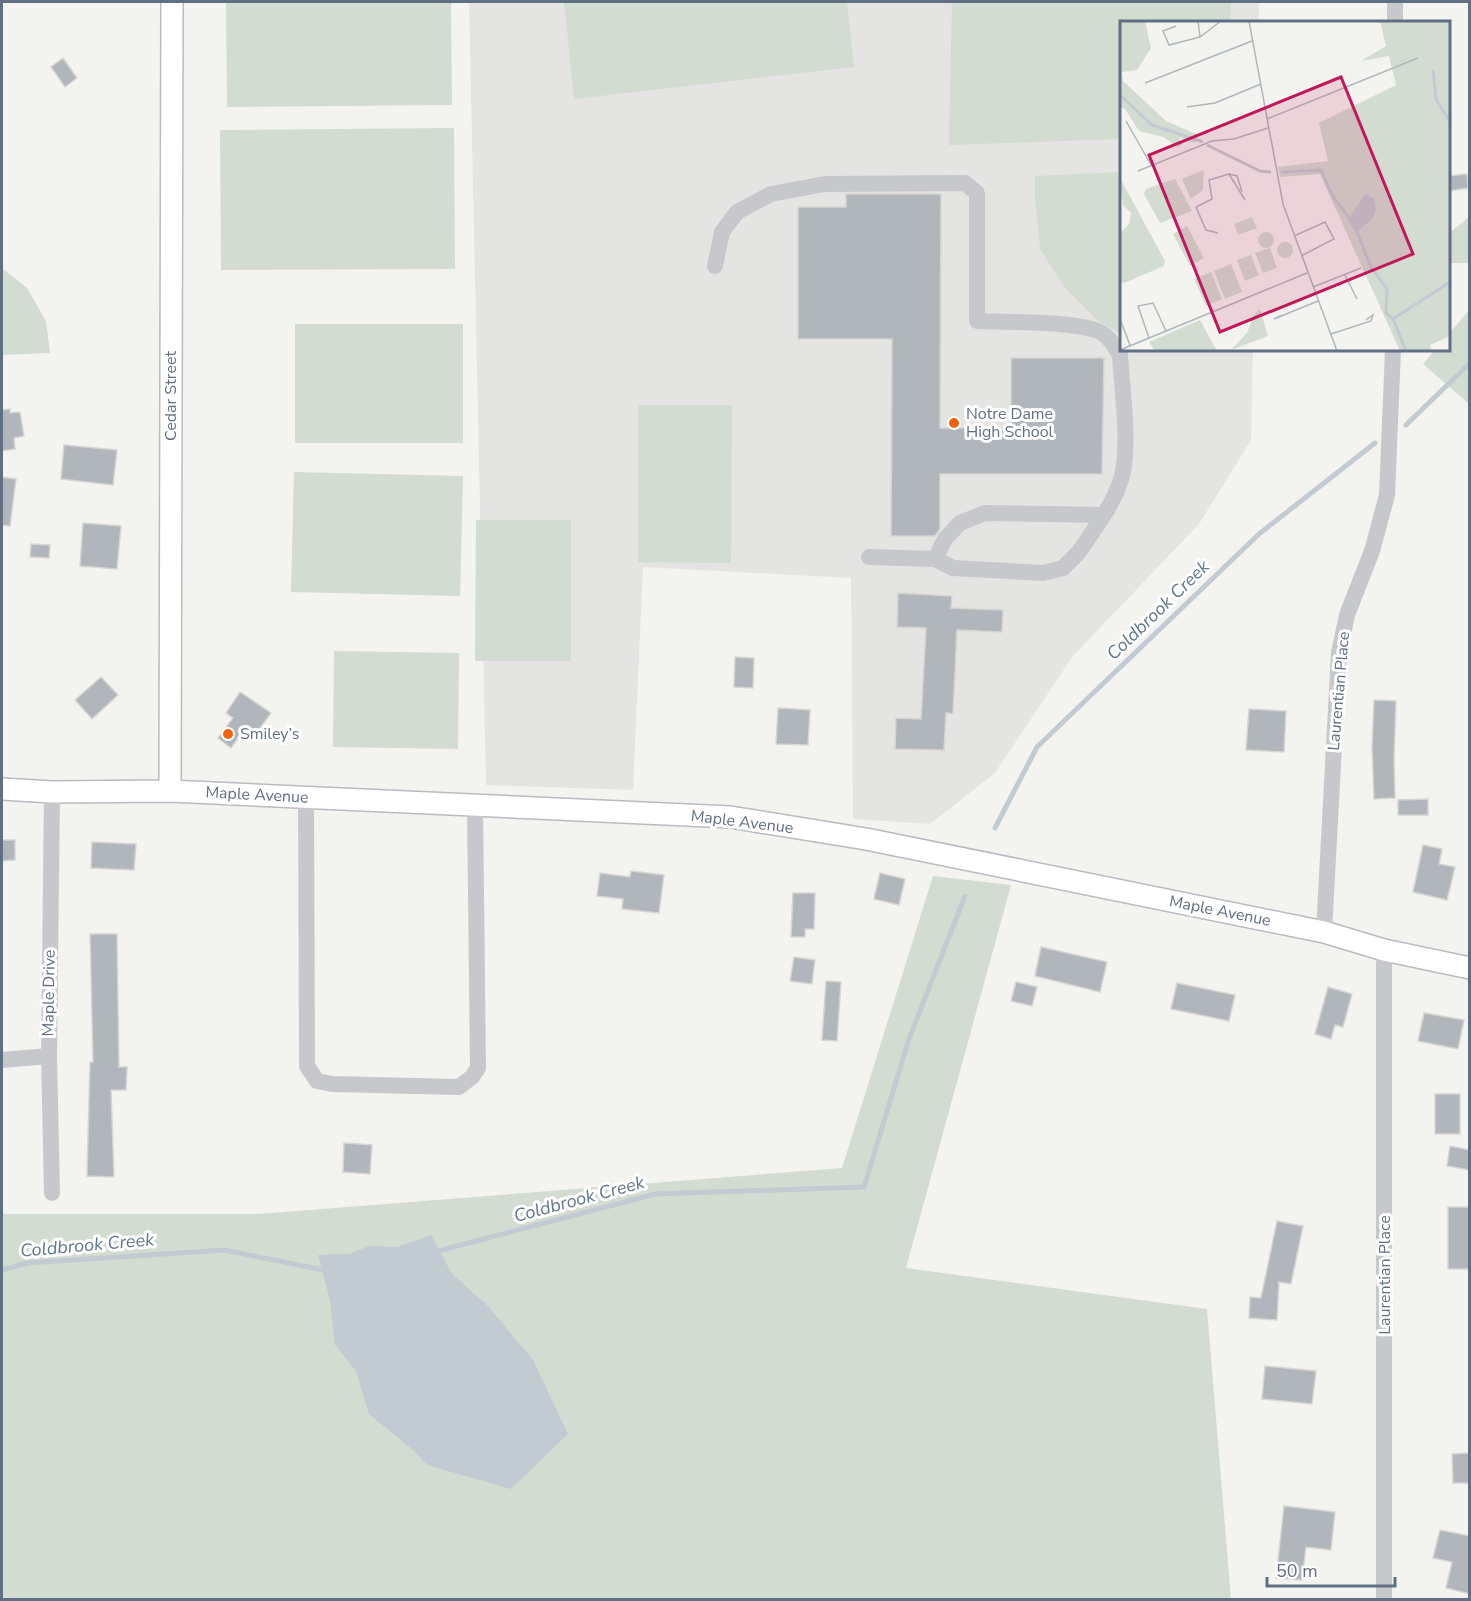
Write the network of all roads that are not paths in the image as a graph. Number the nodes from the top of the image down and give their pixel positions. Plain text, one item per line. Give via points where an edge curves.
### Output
1 (172, 2) edge
2 (1395, 2) edge
3 (1395, 21) edge
4 (715, 266) dead end
5 (1393, 351) edge
6 (1104, 515) junction
7 (869, 557) dead end
8 (935, 559) junction
9 (2, 789) edge
10 (170, 791) junction
11 (52, 792) junction
12 (306, 797) junction
13 (475, 805) junction
14 (1324, 932) junction
15 (1384, 950) junction
16 (1470, 968) edge
17 (49, 1056) junction
18 (2, 1060) edge
19 (52, 1193) dead end
20 (1384, 1599) edge

1 - 10 main road, Cedar Street
2 - 3 street
4 - 6 street via 722,232 737,212 771,194 825,184 965,183 977,193 977,321 1081,326 1102,333 1120,355 1125,449 1116,496
5 - 14 street, Laurentian Place via 1387,495 1369,560 1347,615 1339,653
6 - 8 street via 986,513 960,523 945,539
6 - 8 street via 1063,568 1043,573 953,568
7 - 8 street
9 - 11 main road, Maple Avenue
10 - 11 main road, Maple Avenue
10 - 12 main road, Maple Avenue
11 - 17 street, Maple Drive
12 - 13 main road, Maple Avenue
12 - 13 street via 307,1066 317,1081 332,1084 459,1088 478,1068
13 - 14 main road, Maple Avenue via 730,817 866,839
14 - 15 main road, Maple Avenue
15 - 16 main road, Maple Avenue
15 - 20 street, Laurentian Place
17 - 18 street
17 - 19 street, Maple Drive

